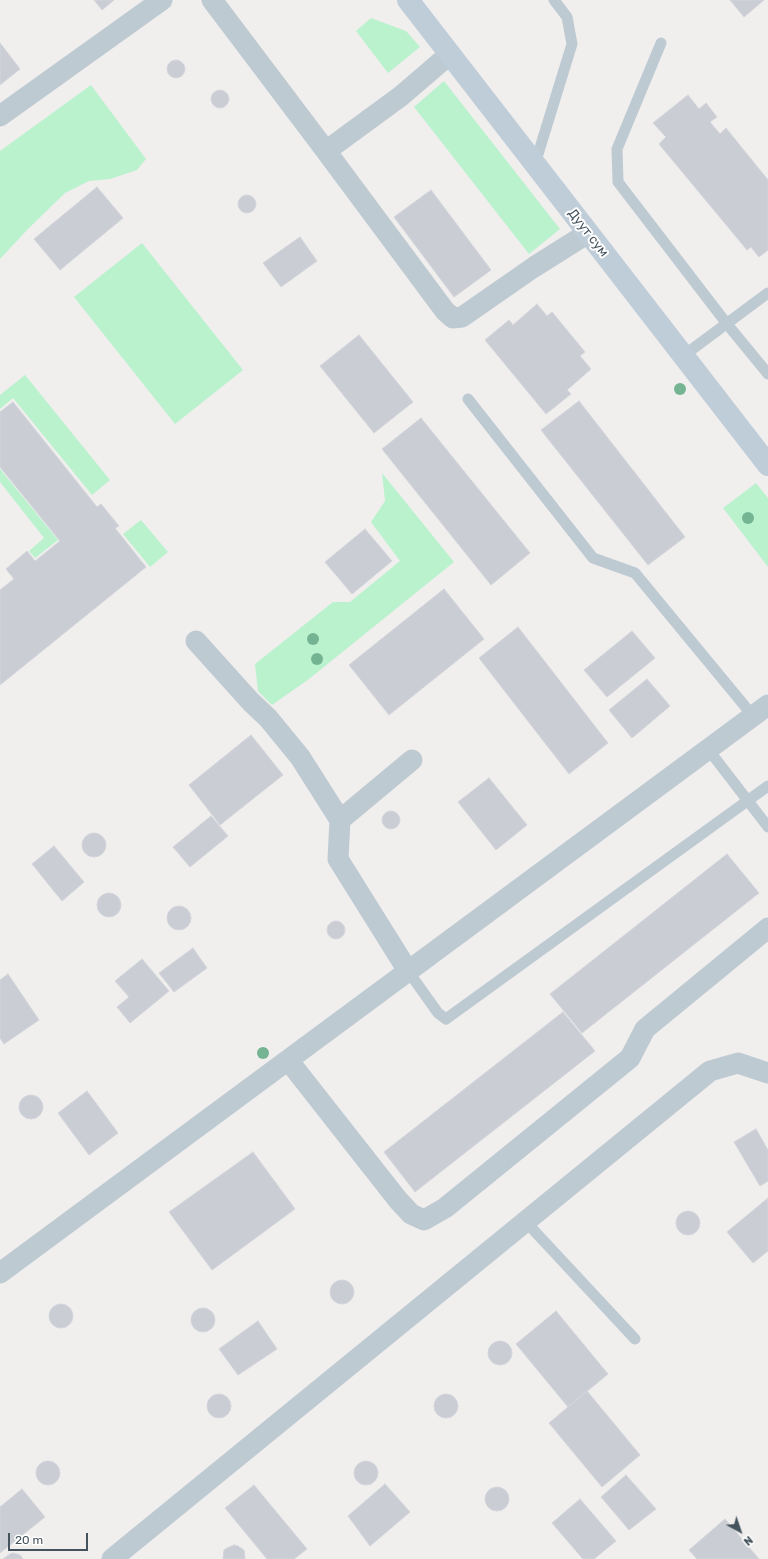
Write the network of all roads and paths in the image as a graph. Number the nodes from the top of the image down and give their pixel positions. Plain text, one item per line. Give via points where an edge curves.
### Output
1 (162, 0) edge
2 (212, 0) edge
3 (408, 0) edge
4 (554, 0) edge
5 (661, 43) dead end
6 (450, 54) junction
7 (0, 116) edge
8 (326, 151) junction
9 (535, 164) junction
10 (588, 233) junction
11 (768, 293) edge
12 (727, 324) junction
13 (683, 356) junction
14 (768, 374) edge
15 (468, 399) dead end
16 (768, 465) edge
17 (196, 641) dead end
18 (760, 710) edge
19 (708, 749) junction
20 (412, 760) dead end
21 (768, 786) edge
22 (747, 801) junction
23 (340, 820) junction
24 (768, 828) edge
25 (768, 928) edge
26 (408, 971) junction
27 (288, 1060) junction
28 (768, 1073) edge
29 (526, 1222) junction
30 (0, 1273) edge
31 (635, 1339) dead end
32 (112, 1559) edge

1 - 7 street
2 - 8 street
3 - 6 main road, Дуут сум
4 - 9 lane via 567,16 572,44
5 - 12 lane via 617,149 618,182
6 - 8 street via 401,96
6 - 9 main road, Дуут сум
8 - 10 street via 445,311 453,318 462,317
9 - 10 main road, Дуут сум
10 - 13 main road, Дуут сум
11 - 12 lane
12 - 13 lane
12 - 14 lane
13 - 16 main road, Дуут сум
15 - 18 lane via 593,558 635,573
17 - 23 street via 268,718 300,757
18 - 19 street
19 - 22 lane
19 - 26 street
20 - 23 street
21 - 22 lane
22 - 24 lane
22 - 26 lane via 446,1020 438,1013
23 - 26 street via 338,859
25 - 27 street via 645,1029 630,1058 445,1208 424,1220 411,1214 398,1200
26 - 27 street
27 - 30 street
28 - 29 street via 738,1063 710,1071
29 - 31 lane
29 - 32 street

